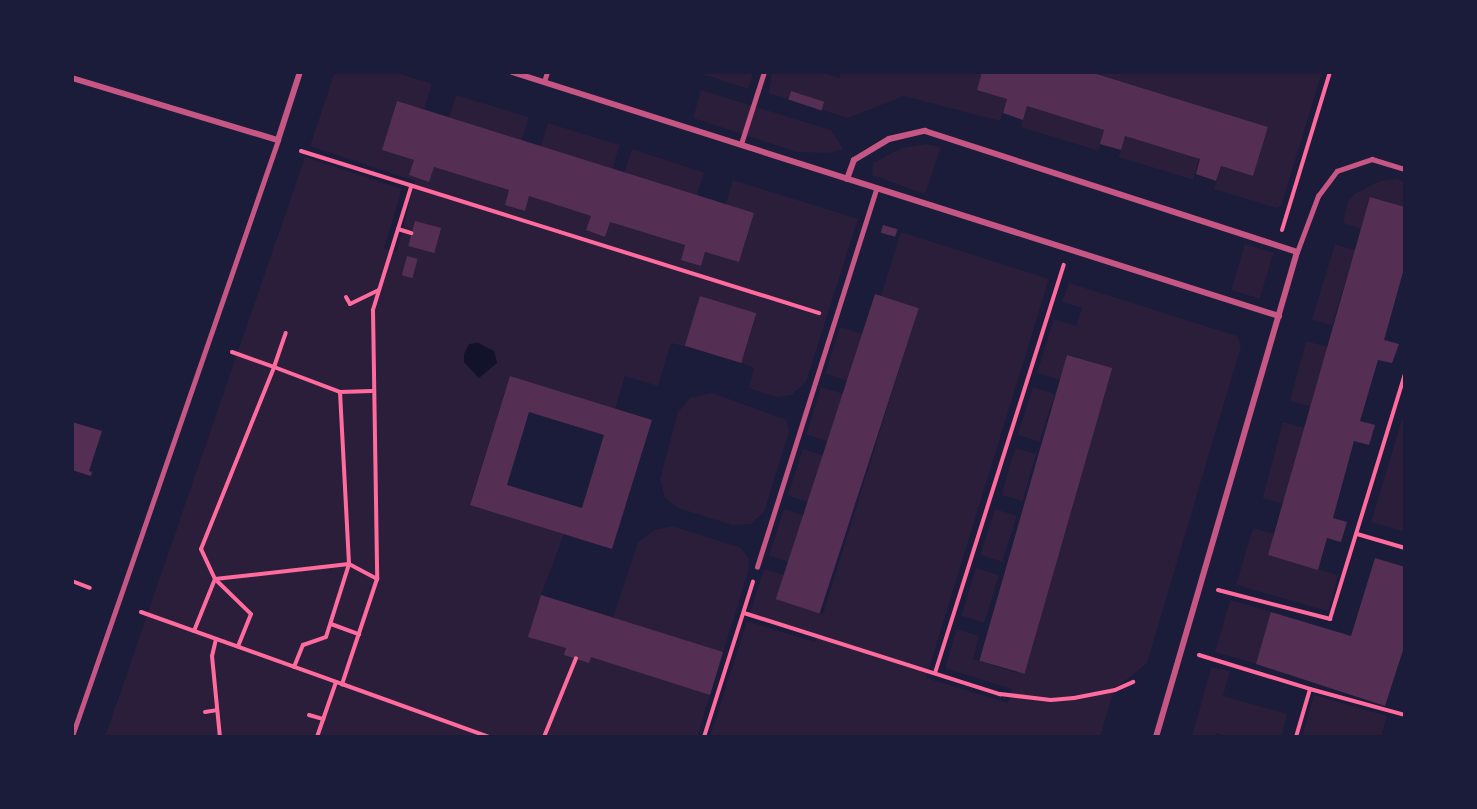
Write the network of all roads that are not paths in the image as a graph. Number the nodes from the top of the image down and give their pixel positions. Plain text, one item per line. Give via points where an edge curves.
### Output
1 (300, 72) edge
2 (512, 72) edge
3 (547, 72) edge
4 (764, 72) edge
5 (72, 78) edge
6 (544, 82) junction
7 (278, 140) junction
8 (741, 144) junction
9 (1405, 169) edge
10 (847, 179) junction
11 (876, 189) junction
12 (1297, 252) junction
13 (1279, 316) junction
14 (757, 567) road end
15 (72, 736) edge
16 (1156, 737) edge

1 - 7 street
2 - 6 street
3 - 6 lane
4 - 8 lane
5 - 7 street
6 - 8 street
7 - 15 street
8 - 10 street
9 - 12 lane via 1371,159 1337,171 1318,196
10 - 11 street
10 - 12 street via 854,160 889,139 925,131
11 - 13 street
11 - 14 lane
12 - 13 street
13 - 16 street

